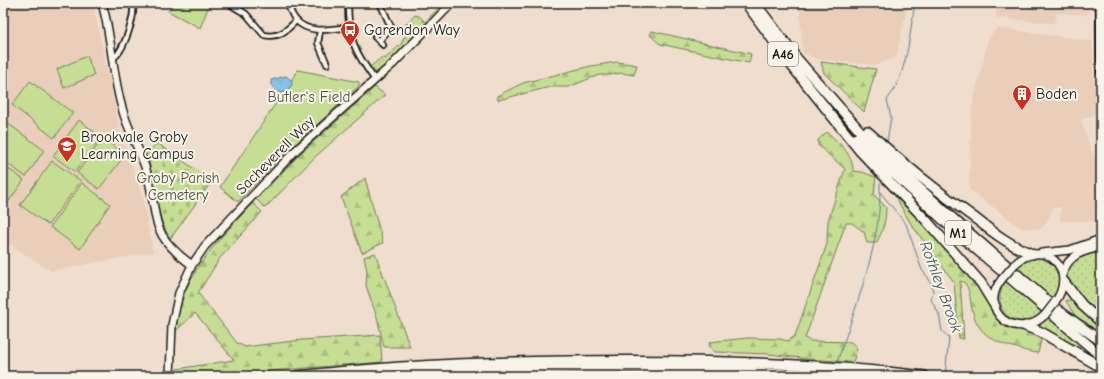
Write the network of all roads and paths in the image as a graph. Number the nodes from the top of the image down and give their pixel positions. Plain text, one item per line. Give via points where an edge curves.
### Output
1 (102, 3) edge
2 (132, 3) edge
3 (228, 3) edge
4 (287, 3) edge
5 (348, 3) edge
6 (380, 3) edge
7 (452, 3) edge
8 (746, 3) edge
9 (755, 3) edge
10 (1100, 3) edge
11 (296, 21) junction
12 (349, 27) junction
13 (320, 31) junction
14 (375, 37) dead end
15 (379, 41) junction
16 (383, 45) dead end
17 (330, 55) dead end
18 (113, 58) junction
19 (324, 58) junction
20 (327, 64) dead end
21 (1101, 73) edge
22 (375, 80) junction
23 (825, 99) junction
24 (1101, 239) edge
25 (1101, 246) edge
26 (1032, 254) junction
27 (1042, 254) junction
28 (192, 265) junction
29 (1063, 277) junction
30 (995, 306) junction
31 (1101, 322) edge
32 (1025, 326) junction
33 (1101, 341) edge
34 (1101, 356) edge
35 (1101, 367) edge
36 (790, 370) junction
37 (170, 374) edge
38 (297, 376) edge
39 (404, 376) edge
40 (813, 376) edge
41 (924, 376) edge

1 - 18 street
2 - 18 street via 131,21 119,54
3 - 11 street via 246,14 264,35 279,35
4 - 11 street
5 - 12 street
6 - 15 street via 391,27
7 - 22 street, Sacheverell Way
8 - 23 highway, A46 via 792,66
9 - 23 highway, A46
10 - 21 street
11 - 13 street
12 - 13 street
12 - 22 street via 355,49
13 - 19 street via 318,43
14 - 15 street
15 - 16 street
17 - 19 street
18 - 28 street via 122,108 147,173 158,228 170,247
19 - 20 street
22 - 28 street, Sacheverell Way via 283,164 205,246
23 - 26 highway via 950,201 1012,245
23 - 30 highway via 860,151 981,283
23 - 33 highway, M1 via 960,225 1060,311
23 - 34 highway, M1 via 867,148 949,226
24 - 27 street via 1070,250
25 - 29 street via 1072,257
26 - 27 street
26 - 30 street, bridge via 1022,258 1002,279 995,291
27 - 29 street via 1054,260
28 - 37 street, Sacheverell Way via 174,311
29 - 31 highway via 1082,304
29 - 32 street, bridge via 1060,296 1045,315
30 - 32 street via 1004,320 1014,325
32 - 35 highway via 1042,332
36 - 38 highway via 752,362 623,360 421,365
36 - 39 highway via 568,369
36 - 40 highway
36 - 41 highway

